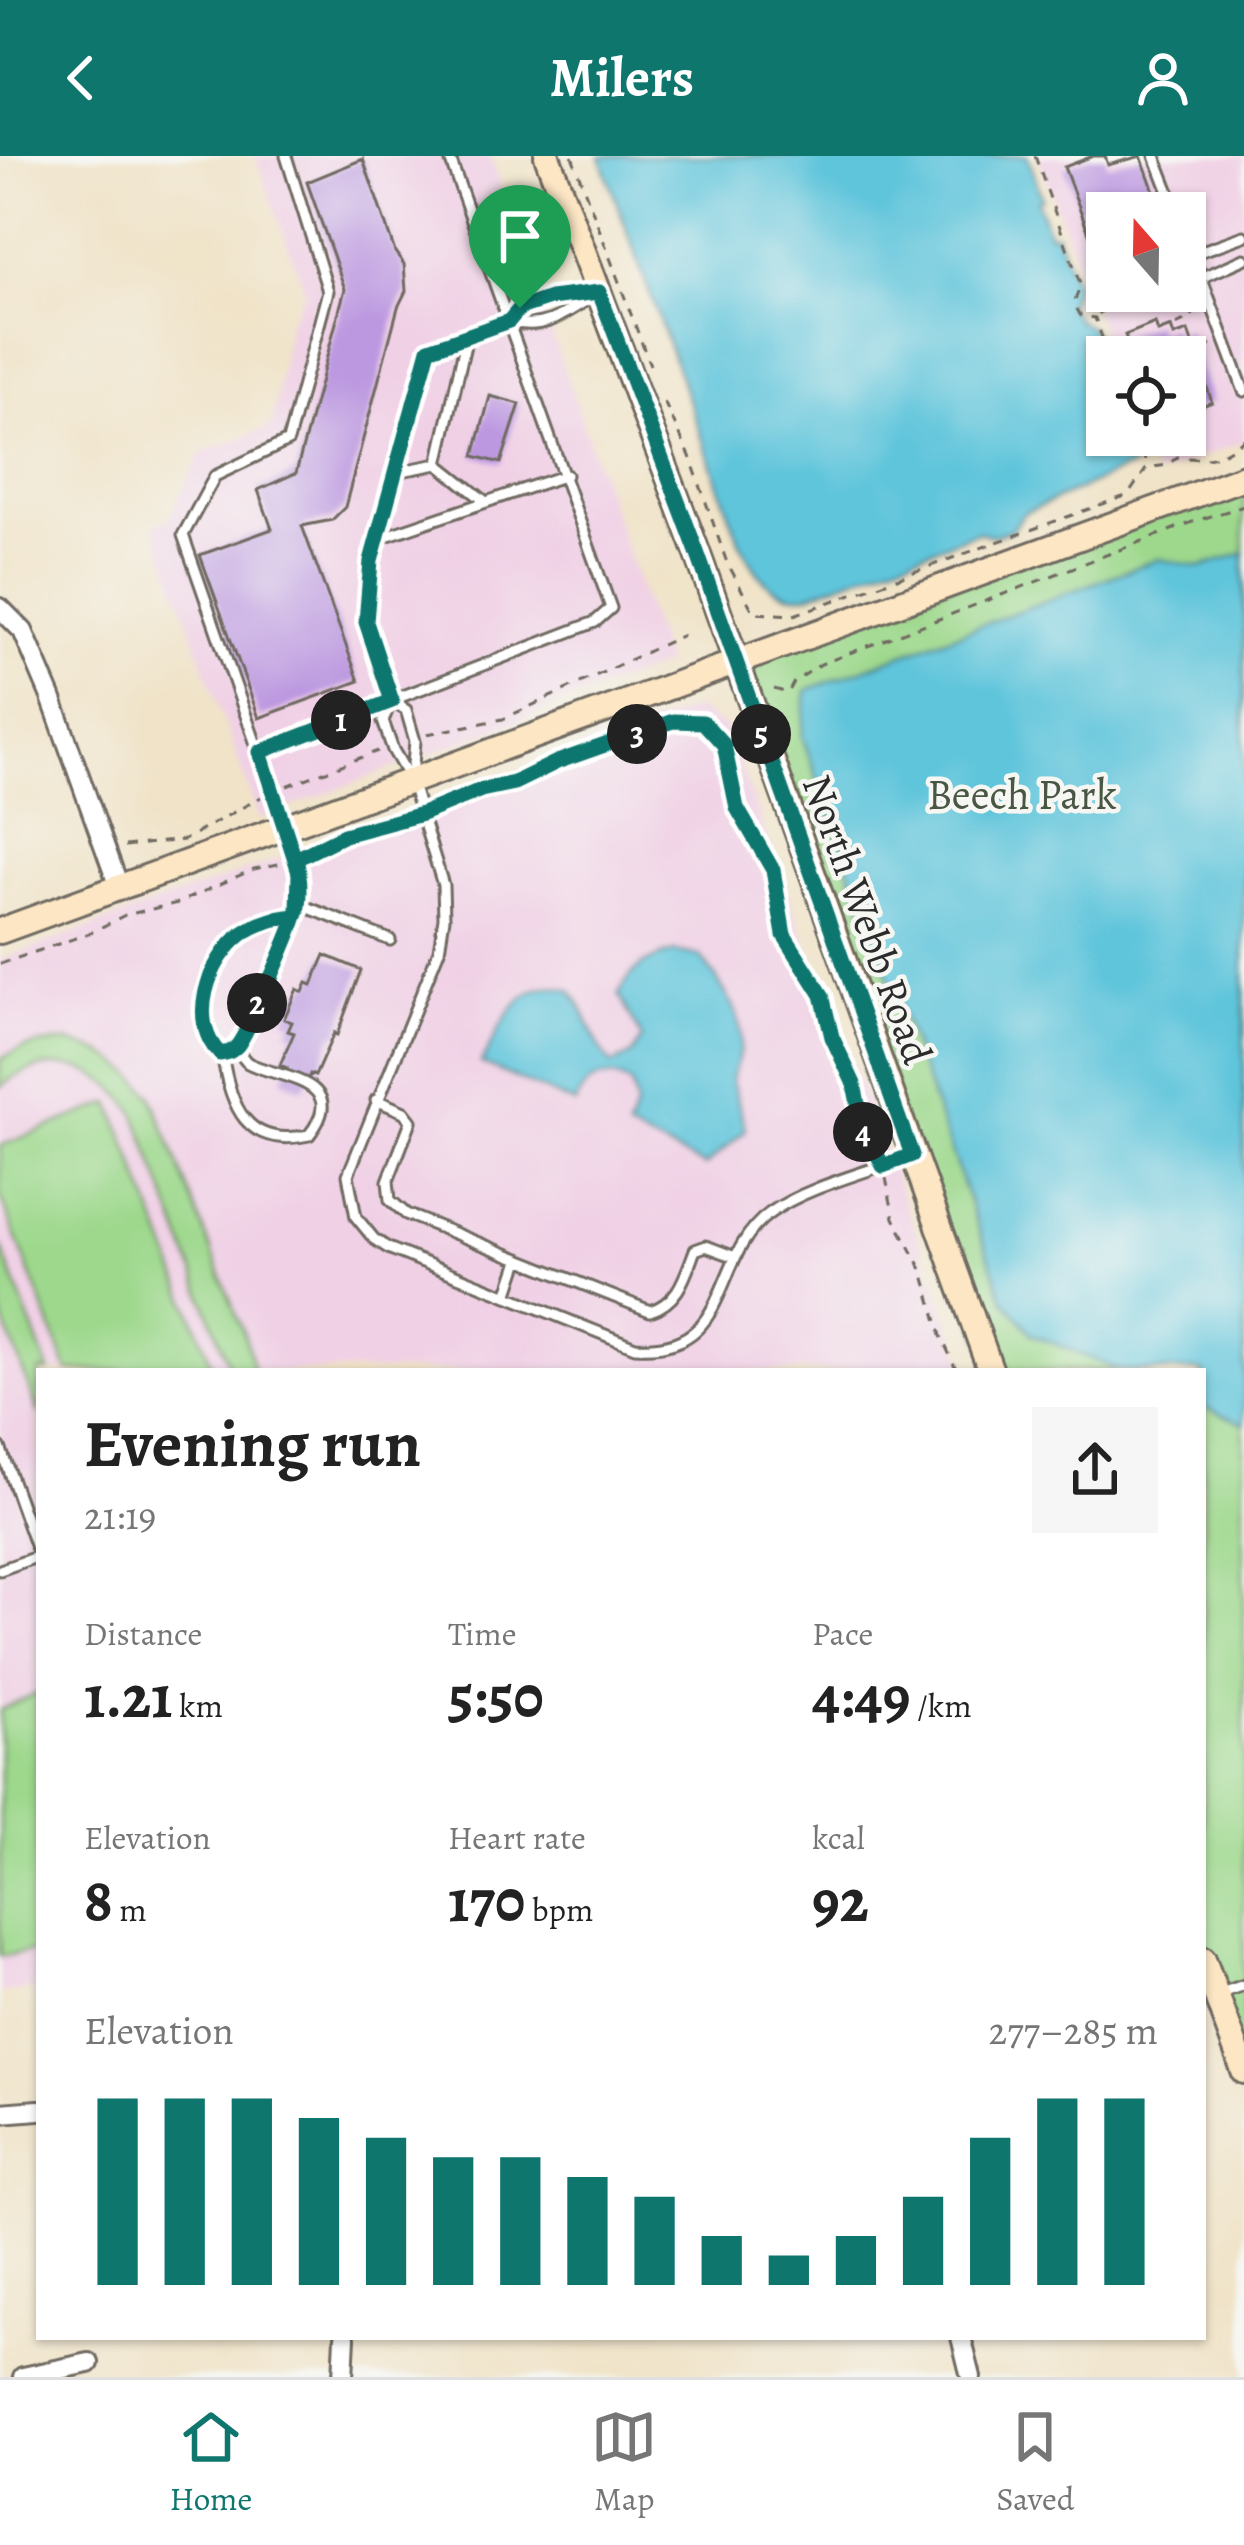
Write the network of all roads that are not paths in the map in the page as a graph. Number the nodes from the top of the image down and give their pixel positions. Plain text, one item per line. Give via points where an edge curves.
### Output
1 (286, 156) edge
2 (448, 156) edge
3 (547, 156) edge
4 (1155, 156) edge
5 (1169, 192) edge
6 (1244, 236) edge
7 (1206, 250) edge
8 (1244, 259) edge
9 (1206, 274) edge
10 (1206, 289) edge
11 (599, 292) junction
12 (509, 321) junction
13 (467, 336) junction
14 (1244, 391) edge
15 (438, 464) junction
16 (396, 472) junction
17 (566, 476) junction
18 (1244, 477) edge
19 (487, 502) junction
20 (377, 539) junction
21 (0, 608) edge
22 (736, 663) junction
23 (392, 701) junction
24 (260, 752) junction
25 (411, 781) junction
26 (286, 826) junction
27 (119, 887) junction
28 (299, 904) junction
29 (296, 916) junction
30 (0, 931) edge
31 (390, 940) dead end
32 (236, 1047) junction
33 (223, 1053) junction
34 (376, 1100) junction
35 (912, 1155) junction
36 (735, 1257) junction
37 (519, 1260) junction
38 (507, 1296) junction
39 (990, 1368) edge
40 (0, 1448) edge
41 (36, 1548) edge
42 (36, 1557) edge
43 (0, 1570) edge
44 (1206, 1967) edge
45 (1244, 1985) edge
46 (1216, 1995) junction
47 (1244, 2071) edge
48 (36, 2110) edge
49 (0, 2113) edge
50 (345, 2340) edge
51 (962, 2340) edge
52 (89, 2363) dead end
53 (23, 2377) edge
54 (343, 2377) edge
55 (971, 2377) edge

1 - 24 lane via 328,291 293,420 287,441 215,476 183,535
2 - 12 lane
3 - 11 main road, North Webb Road
4 - 5 lane
6 - 7 lane
8 - 9 lane
10 - 14 lane
11 - 12 lane via 550,298
11 - 12 lane via 530,328
11 - 22 main road, North Webb Road
12 - 13 lane
12 - 17 lane
13 - 15 lane
13 - 16 lane via 429,349
15 - 16 lane
15 - 19 lane
16 - 20 lane
17 - 19 lane
17 - 23 lane via 610,596 606,617
18 - 22 main road
19 - 20 lane
20 - 23 lane via 366,622
21 - 27 street via 23,631
22 - 25 main road
22 - 35 main road, North Webb Road
23 - 24 lane
23 - 25 lane via 383,722
23 - 25 lane via 406,710 415,741
24 - 26 lane
25 - 26 main road
25 - 34 lane via 443,886 442,934
26 - 27 main road
26 - 28 lane
27 - 30 main road
28 - 29 lane
28 - 31 lane
29 - 32 lane
29 - 33 lane via 255,926 216,966 203,1013
32 - 33 lane
32 - 33 lane via 246,1062 285,1072 314,1091 319,1123 309,1135 293,1139 250,1127 227,1090
34 - 37 lane via 411,1121 388,1181 391,1200 406,1214
34 - 38 lane via 348,1175 356,1217 388,1248
35 - 36 lane via 773,1211
35 - 39 main road, North Webb Road
36 - 37 lane via 695,1250 678,1292 650,1311
36 - 38 lane via 698,1332 670,1346 634,1347
37 - 38 lane
40 - 41 lane
42 - 43 lane
44 - 46 main road
45 - 46 lane
46 - 47 main road
48 - 49 street
50 - 54 street
51 - 55 street
52 - 53 street

